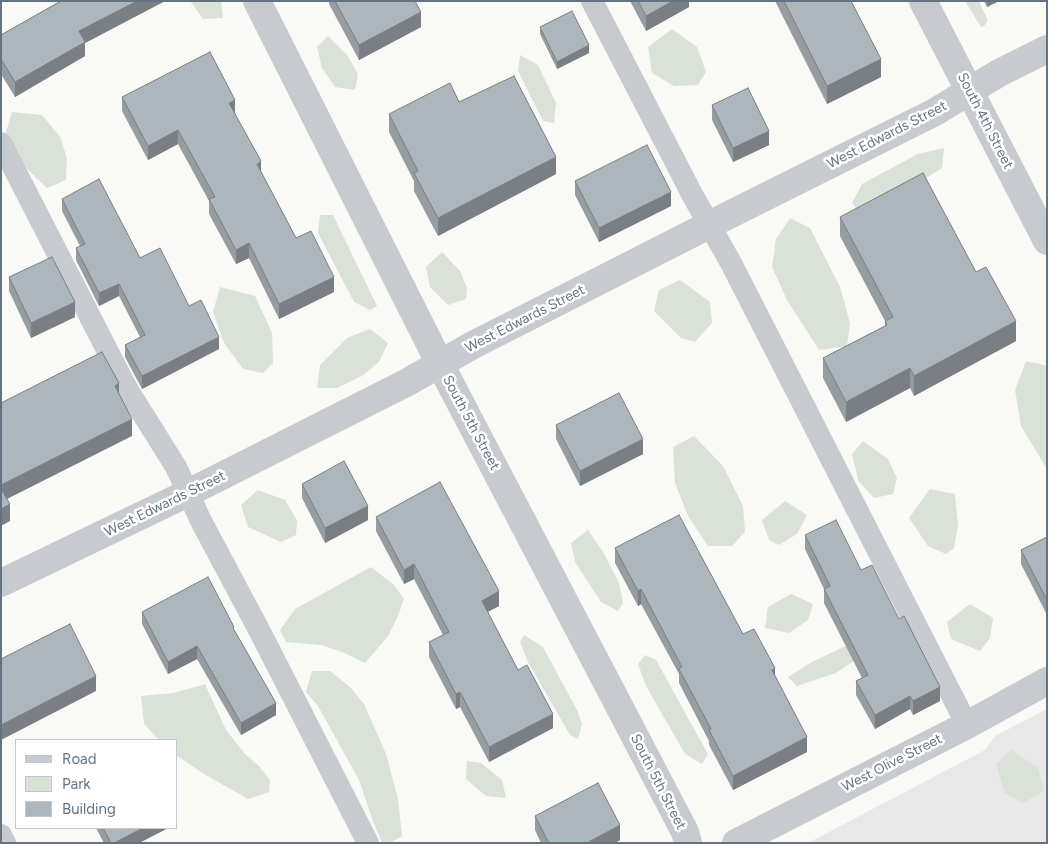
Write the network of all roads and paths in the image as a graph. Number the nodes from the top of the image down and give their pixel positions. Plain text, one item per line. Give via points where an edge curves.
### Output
1 (257, 1) edge
2 (592, 1) edge
3 (923, 1) edge
4 (1047, 49) edge
5 (970, 92) junction
6 (1, 143) edge
7 (709, 225) junction
8 (1047, 241) edge
9 (440, 364) junction
10 (188, 493) junction
11 (1, 583) edge
12 (1047, 681) edge
13 (967, 725) junction
14 (1, 835) edge
15 (5, 843) edge
16 (368, 843) edge
17 (688, 843) edge
18 (736, 843) edge

1 - 9 street, South 5th Street
2 - 7 lane
3 - 5 street, South 4th Street
4 - 5 street, West Edwards Street
5 - 7 street, West Edwards Street
5 - 8 street, South 4th Street
6 - 10 lane via 126,387 176,467
7 - 9 street, West Edwards Street
7 - 13 lane
9 - 10 street, West Edwards Street
9 - 17 street, South 5th Street
10 - 11 street, West Edwards Street
10 - 16 lane
12 - 13 street, West Olive Street
13 - 18 street, West Olive Street
14 - 15 lane

